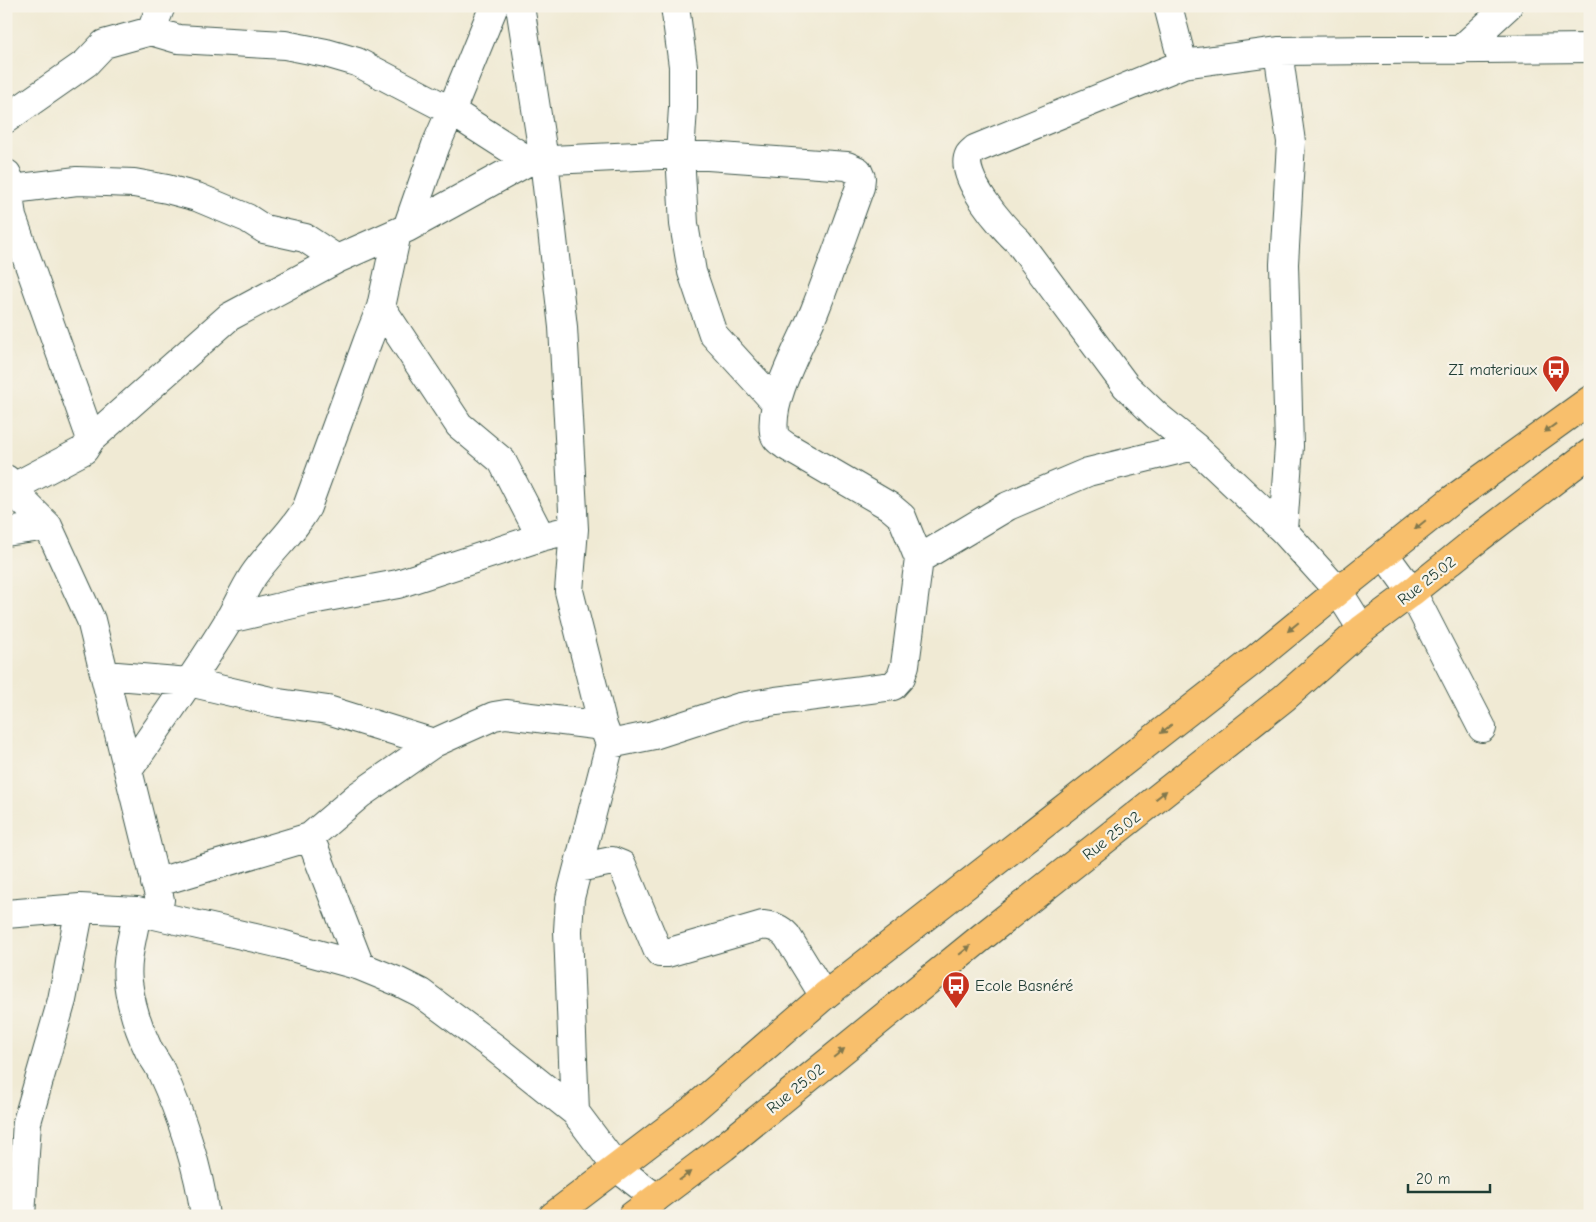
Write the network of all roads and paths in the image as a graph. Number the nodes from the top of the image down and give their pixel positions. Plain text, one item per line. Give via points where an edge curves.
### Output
1 (161, 6) edge
2 (494, 6) edge
3 (520, 6) edge
4 (675, 6) edge
5 (1168, 6) edge
6 (1508, 6) edge
7 (151, 32) junction
8 (1590, 48) edge
9 (1460, 50) junction
10 (1278, 51) junction
11 (1183, 64) junction
12 (451, 112) junction
13 (6, 119) edge
14 (680, 154) junction
15 (537, 160) junction
16 (10, 180) edge
17 (402, 230) junction
18 (337, 259) junction
19 (381, 307) junction
20 (1590, 400) edge
21 (776, 403) junction
22 (90, 439) junction
23 (1194, 446) junction
24 (1590, 453) edge
25 (9, 484) edge
26 (48, 526) junction
27 (574, 528) junction
28 (1282, 530) junction
29 (6, 532) edge
30 (541, 537) junction
31 (1384, 554) junction
32 (919, 559) junction
33 (1338, 591) junction
34 (1412, 592) junction
35 (229, 619) junction
36 (1362, 629) junction
37 (105, 675) junction
38 (189, 682) junction
39 (1482, 728) dead end
40 (607, 735) junction
41 (434, 743) junction
42 (128, 769) junction
43 (310, 837) junction
44 (578, 868) junction
45 (155, 883) junction
46 (80, 908) junction
47 (137, 911) junction
48 (6, 914) edge
49 (164, 916) junction
50 (360, 966) junction
51 (824, 996) junction
52 (575, 1112) junction
53 (617, 1168) junction
54 (656, 1198) junction
55 (20, 1216) edge
56 (205, 1216) edge
57 (553, 1216) edge
58 (632, 1216) edge

1 - 7 street
2 - 12 street
3 - 15 street
4 - 14 street via 683,66
5 - 11 street
6 - 9 street
7 - 12 street via 178,39 285,45 326,53 357,62
7 - 13 street via 104,44 86,63
8 - 9 street
9 - 10 street
10 - 11 street
10 - 28 street via 1291,142 1284,264 1289,446
11 - 23 street via 975,149 969,154 967,163 980,196 1000,224 1018,241 1126,386
12 - 15 street
12 - 17 street
14 - 15 street
14 - 21 street via 688,252 713,334
14 - 21 street via 847,166 858,171 862,178 817,303
15 - 17 street
15 - 27 street via 563,327
16 - 18 street via 134,184 167,189 197,197 247,218 264,229 305,238
16 - 22 street via 12,217
17 - 18 street
17 - 19 street
18 - 22 street via 229,317
19 - 30 street via 459,425 502,461
19 - 35 street via 307,507 301,519 257,571
20 -> 31 main road via 1453,499
21 - 32 street via 776,439 889,506 902,517
22 - 25 street via 84,450
23 - 28 street
23 - 32 street via 1088,472 1008,506
24 - 34 main road, Rue 25.02
25 - 26 street
26 - 29 street
26 - 37 street via 91,620
27 - 30 street
27 - 40 street via 568,591
28 - 33 street
30 - 35 street via 398,584
31 - 33 main road
31 - 34 street
32 - 40 street via 905,665 893,686 740,707 654,735
33 - 36 street
33 -> 51 main road
34 - 36 main road, Rue 25.02
34 - 39 street
35 - 38 street
54 -> 36 main road, Rue 25.02 via 1284,698
37 - 38 street
37 - 42 street
38 - 41 street via 280,703 328,710
38 - 42 street
40 - 41 street via 506,714 494,716
40 - 44 street
41 - 43 street via 359,795
42 - 45 street
43 - 45 street
43 - 50 street
44 - 51 street via 612,861 622,865 660,953 763,925 782,930
44 - 52 street via 570,898 568,931
45 - 49 street
46 - 47 street
46 - 48 street
46 - 55 street via 62,1000 27,1122
47 - 49 street
47 - 56 street via 128,967 135,1016 169,1088 200,1186
49 - 50 street
50 - 52 street via 421,993
51 - 53 main road via 691,1111
52 - 53 street
53 - 54 street
53 - 57 main road
54 - 58 main road, Rue 25.02

